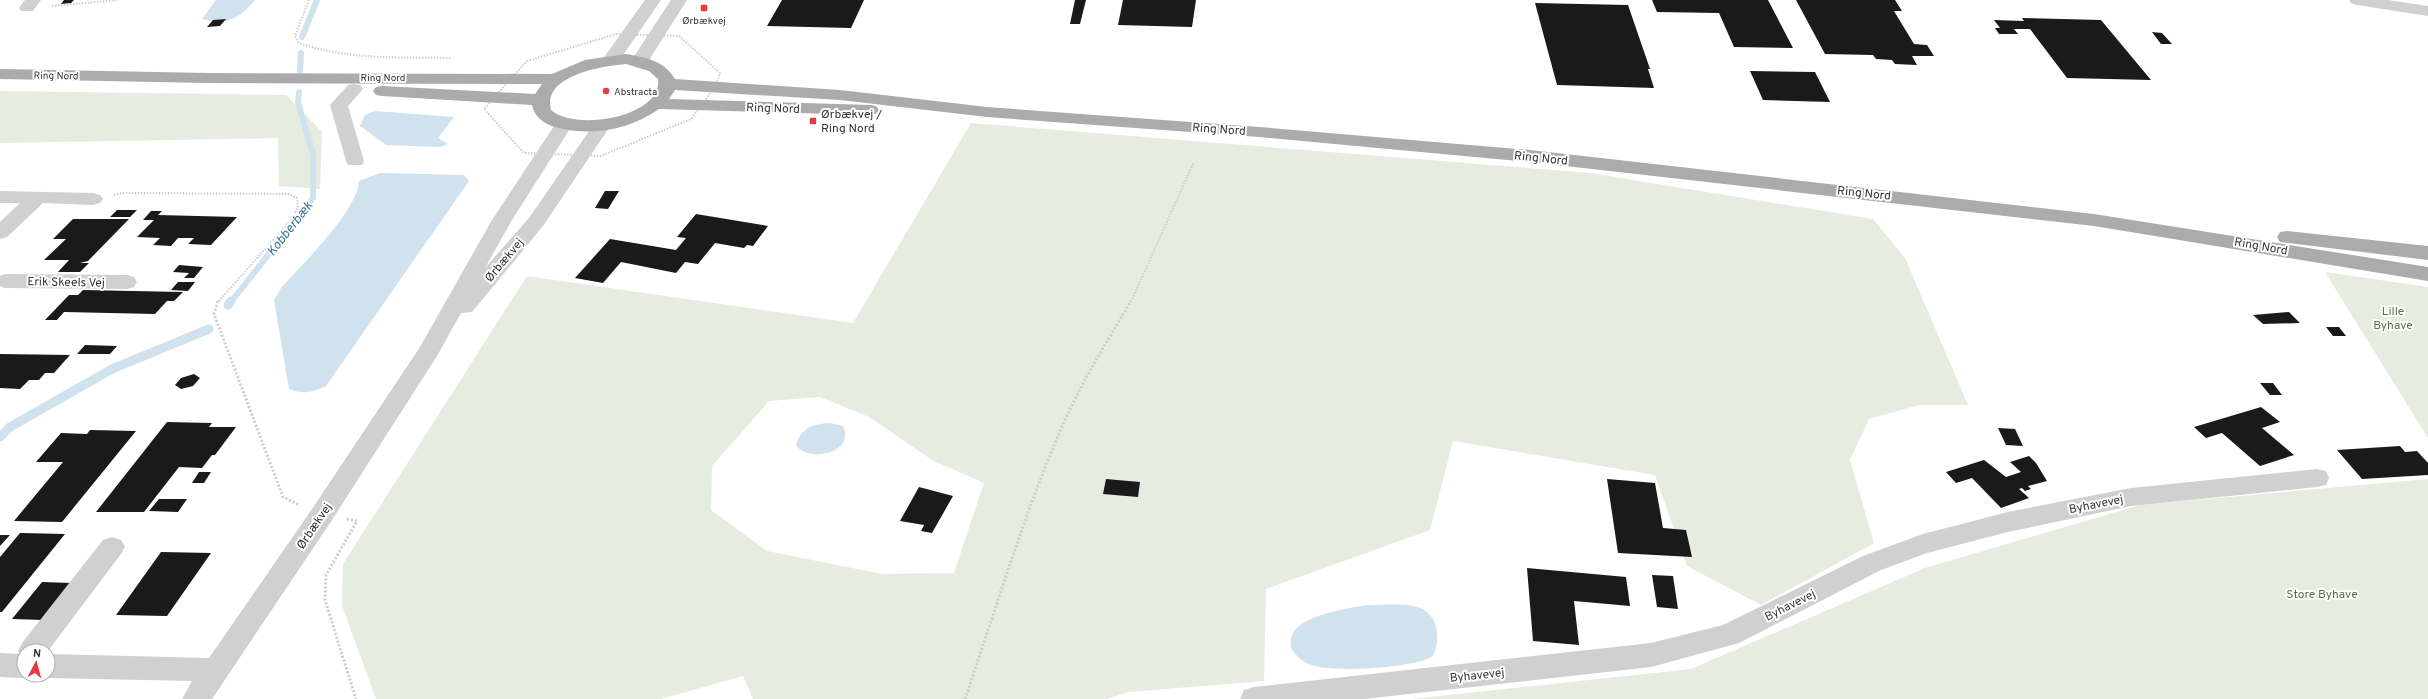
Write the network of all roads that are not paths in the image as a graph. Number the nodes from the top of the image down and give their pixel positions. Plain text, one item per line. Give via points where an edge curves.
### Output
1 (653, 0) edge
2 (679, 0) edge
3 (2356, 0) edge
4 (2428, 11) edge
5 (611, 60) junction
6 (640, 61) junction
7 (0, 74) edge
8 (208, 78) junction
9 (557, 79) junction
10 (667, 84) junction
11 (354, 89) junction
12 (540, 100) junction
13 (655, 104) junction
14 (987, 112) junction
15 (564, 124) junction
16 (602, 125) junction
17 (355, 160) dead end
18 (0, 197) edge
19 (38, 197) junction
20 (93, 199) road end
21 (2094, 220) junction
22 (0, 233) edge
23 (2428, 253) edge
24 (2428, 274) edge
25 (127, 282) dead end
26 (2, 283) edge
27 (429, 351) junction
28 (2317, 478) dead end
29 (112, 547) dead end
30 (35, 643) edge
31 (56, 666) edge
32 (215, 670) junction
33 (196, 699) edge
34 (1254, 699) edge

1 - 5 street
2 - 6 street
3 - 4 street
5 - 6 main road
5 - 9 main road via 592,64
6 - 10 main road via 655,66 664,74
7 - 8 main road, Ring Nord
8 - 9 main road, Ring Nord
8 - 11 main road, Ring Nord
9 - 12 main road via 546,89
10 - 13 main road
10 - 14 main road, Ring Nord via 840,95
11 - 12 main road, Ring Nord
11 - 17 street via 339,105
12 - 15 main road via 542,110 550,119
13 - 14 main road, Ring Nord
13 - 16 main road via 627,118
14 - 21 main road, Ring Nord via 1259,132 1530,156
15 - 16 main road
15 - 27 street, Ørbækvej via 502,220
16 - 27 street, Ørbækvej via 536,222
18 - 19 street
19 - 20 street
19 - 22 street
21 - 23 main road, Ring Nord via 2206,229
21 - 24 main road, Ring Nord
25 - 26 street, Erik Skeels Vej
27 - 32 street, Ørbækvej via 321,516
28 - 34 street, Byhavevej via 2131,497 2008,522 1923,544 1872,563 1729,635 1651,655
29 - 30 street
31 - 32 street
32 - 33 street, Ørbækvej

